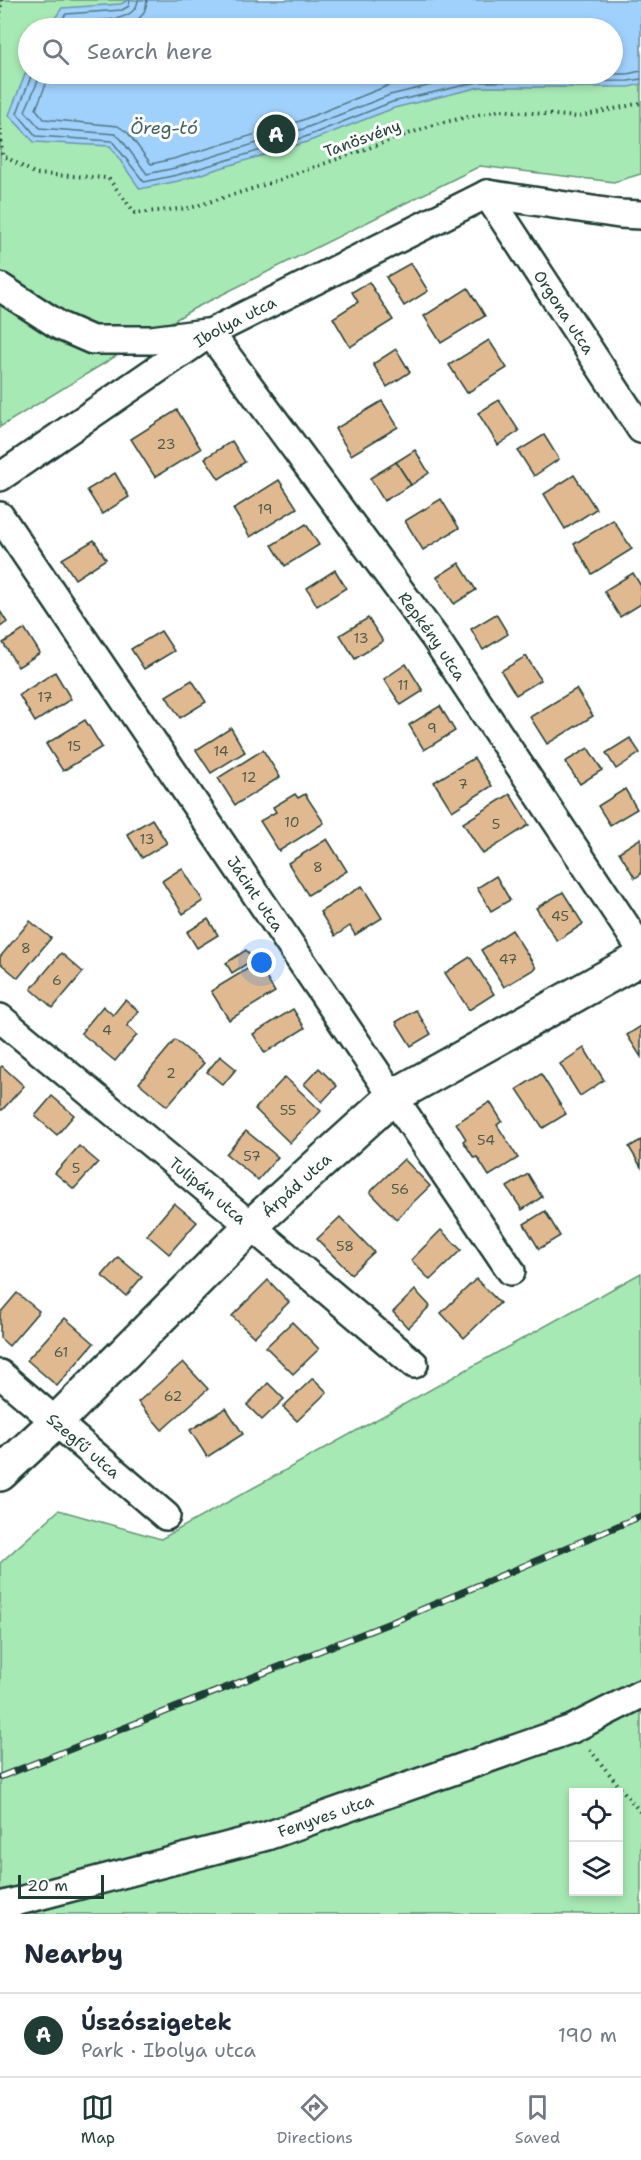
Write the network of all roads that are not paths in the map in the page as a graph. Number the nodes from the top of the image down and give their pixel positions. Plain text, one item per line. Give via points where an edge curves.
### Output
1 (487, 194) junction
2 (641, 214) edge
3 (0, 287) edge
4 (210, 333) junction
5 (641, 429) edge
6 (0, 477) edge
7 (0, 516) edge
8 (641, 949) edge
9 (641, 958) edge
10 (0, 1018) edge
11 (394, 1096) junction
12 (251, 1226) junction
13 (511, 1271) dead end
14 (414, 1364) dead end
15 (0, 1374) edge
16 (57, 1421) junction
17 (0, 1474) edge
18 (165, 1516) dead end
19 (641, 1694) edge
20 (0, 1906) edge

1 - 2 street
1 - 4 street, Ibolya utca
1 - 5 street, Orgona utca
3 - 4 street via 60,326 92,340 151,340
4 - 6 street, Ibolya utca
4 - 8 street, Repkény utca via 435,638
7 - 11 street, Jácint utca
9 - 11 street, Árpád utca
10 - 12 street, Tulipán utca
11 - 12 street, Árpád utca
11 - 13 street, Jácint utca
12 - 14 street, Tulipán utca
12 - 16 street, Árpád utca
15 - 16 street, Szegfű utca
16 - 17 street, Árpád utca
16 - 18 street, Szegfű utca
19 - 20 street, Fenyves utca via 573,1729 267,1836

